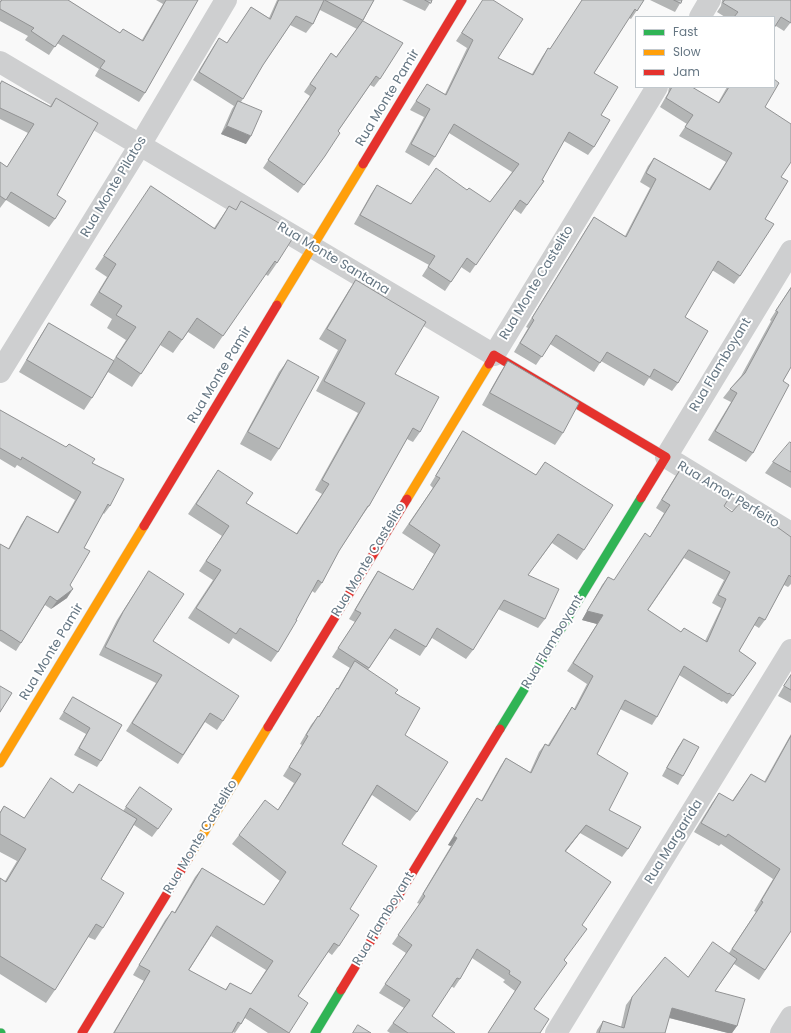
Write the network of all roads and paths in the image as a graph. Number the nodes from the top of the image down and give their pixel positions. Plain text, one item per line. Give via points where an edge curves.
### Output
1 (226, 0) edge
2 (462, 0) edge
3 (710, 0) edge
4 (701, 16) edge
5 (0, 62) edge
6 (656, 88) edge
7 (140, 145) junction
8 (312, 247) junction
9 (791, 251) edge
10 (494, 355) junction
11 (0, 372) edge
12 (666, 457) junction
13 (791, 533) edge
14 (791, 650) edge
15 (0, 763) edge
16 (791, 1017) edge
17 (82, 1033) edge
18 (315, 1033) edge
19 (556, 1033) edge
20 (781, 1033) edge

1 - 7 street, Rua Monte Pilatos
2 - 8 street, Rua Monte Pamir
3 - 4 street
5 - 7 street, Rua Monte Santana
6 - 10 street, Rua Monte Castelito
7 - 8 street, Rua Monte Santana
7 - 11 street, Rua Monte Pilatos
8 - 10 street, Rua Monte Santana
8 - 15 street, Rua Monte Pamir
9 - 12 street, Rua Flamboyant
10 - 12 street, Rua Monte Santana
10 - 17 street, Rua Monte Castelito
12 - 13 street, Rua Amor Perfeito
12 - 18 street, Rua Flamboyant
14 - 19 street, Rua Margarida
16 - 20 street

